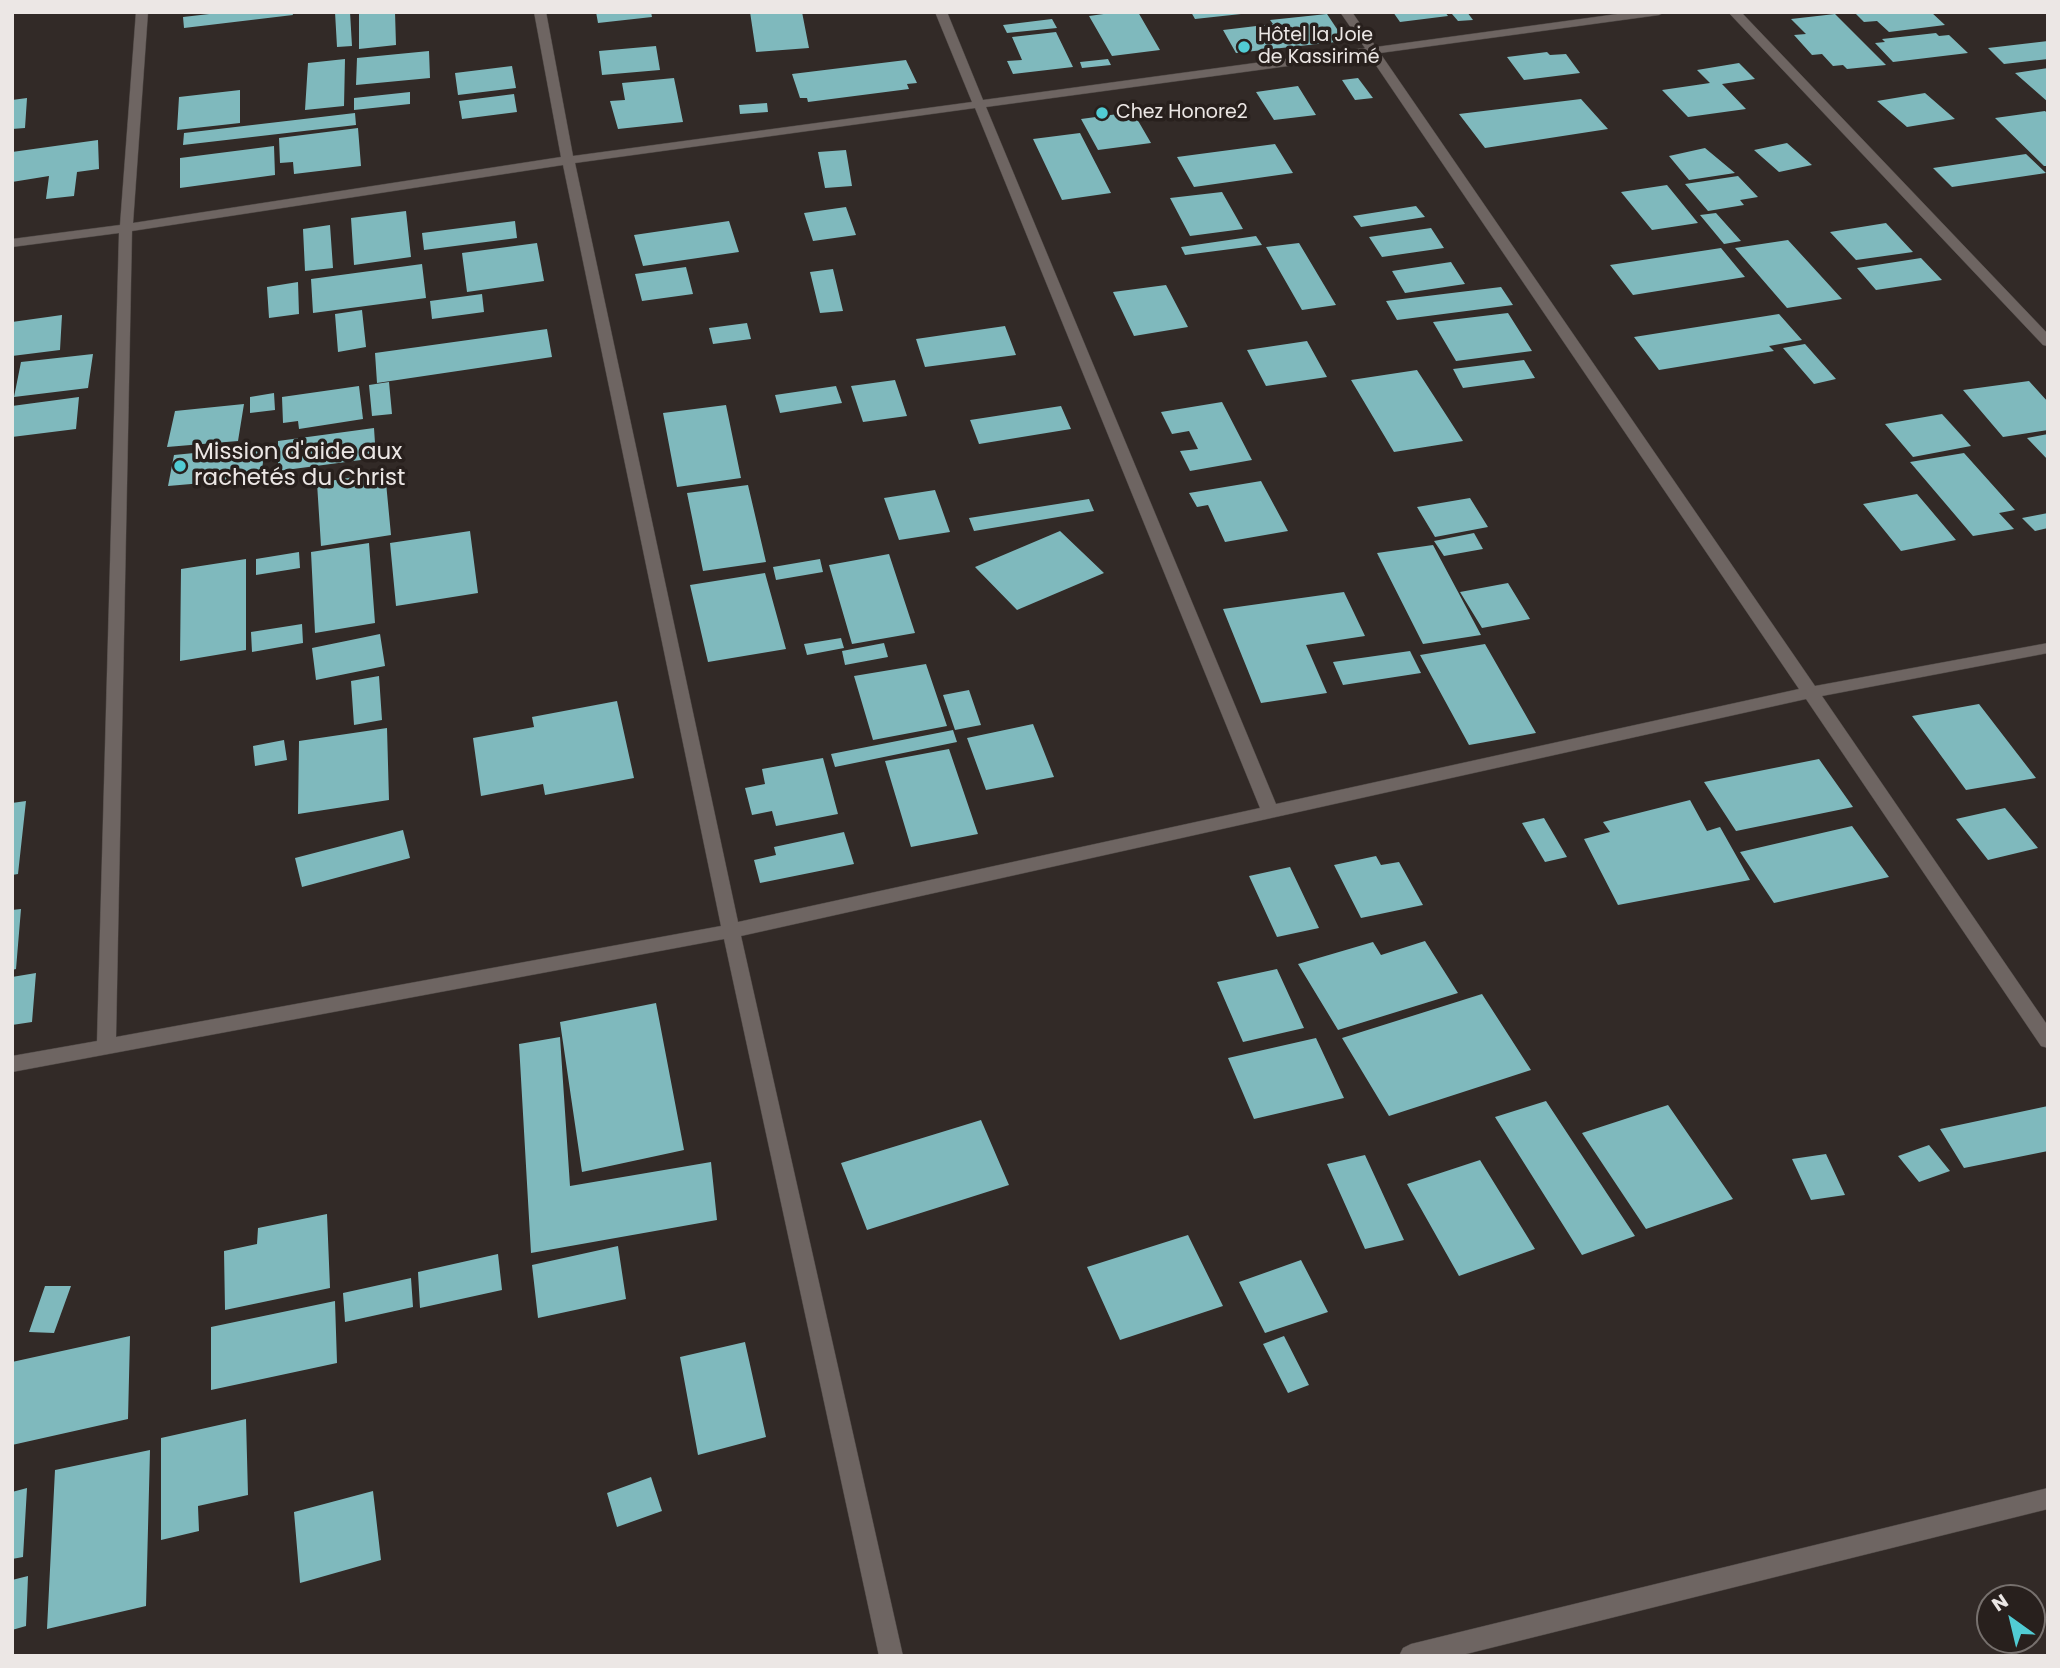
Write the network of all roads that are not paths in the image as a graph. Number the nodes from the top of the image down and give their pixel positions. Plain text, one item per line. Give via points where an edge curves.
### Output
1 (142, 12) edge
2 (540, 12) edge
3 (941, 12) edge
4 (1346, 12) edge
5 (1659, 12) edge
6 (1734, 12) edge
7 (1372, 53) junction
8 (977, 103) junction
9 (568, 160) junction
10 (126, 228) junction
11 (12, 243) edge
12 (2048, 342) edge
13 (2048, 648) edge
14 (1809, 694) junction
15 (1271, 813) junction
16 (732, 932) junction
17 (2048, 1041) edge
18 (106, 1047) junction
19 (12, 1064) edge
20 (2048, 1498) edge
21 (891, 1656) edge
22 (1411, 1656) edge

1 - 10 street
2 - 9 street
3 - 8 street
4 - 7 street
5 - 7 street
6 - 12 street
7 - 8 street
7 - 14 street
8 - 9 street
8 - 15 street
9 - 10 street
9 - 16 street
10 - 11 street
10 - 18 street
13 - 14 street
14 - 15 street
14 - 17 street
15 - 16 street
16 - 18 street
16 - 21 street
18 - 19 street
20 - 22 street

